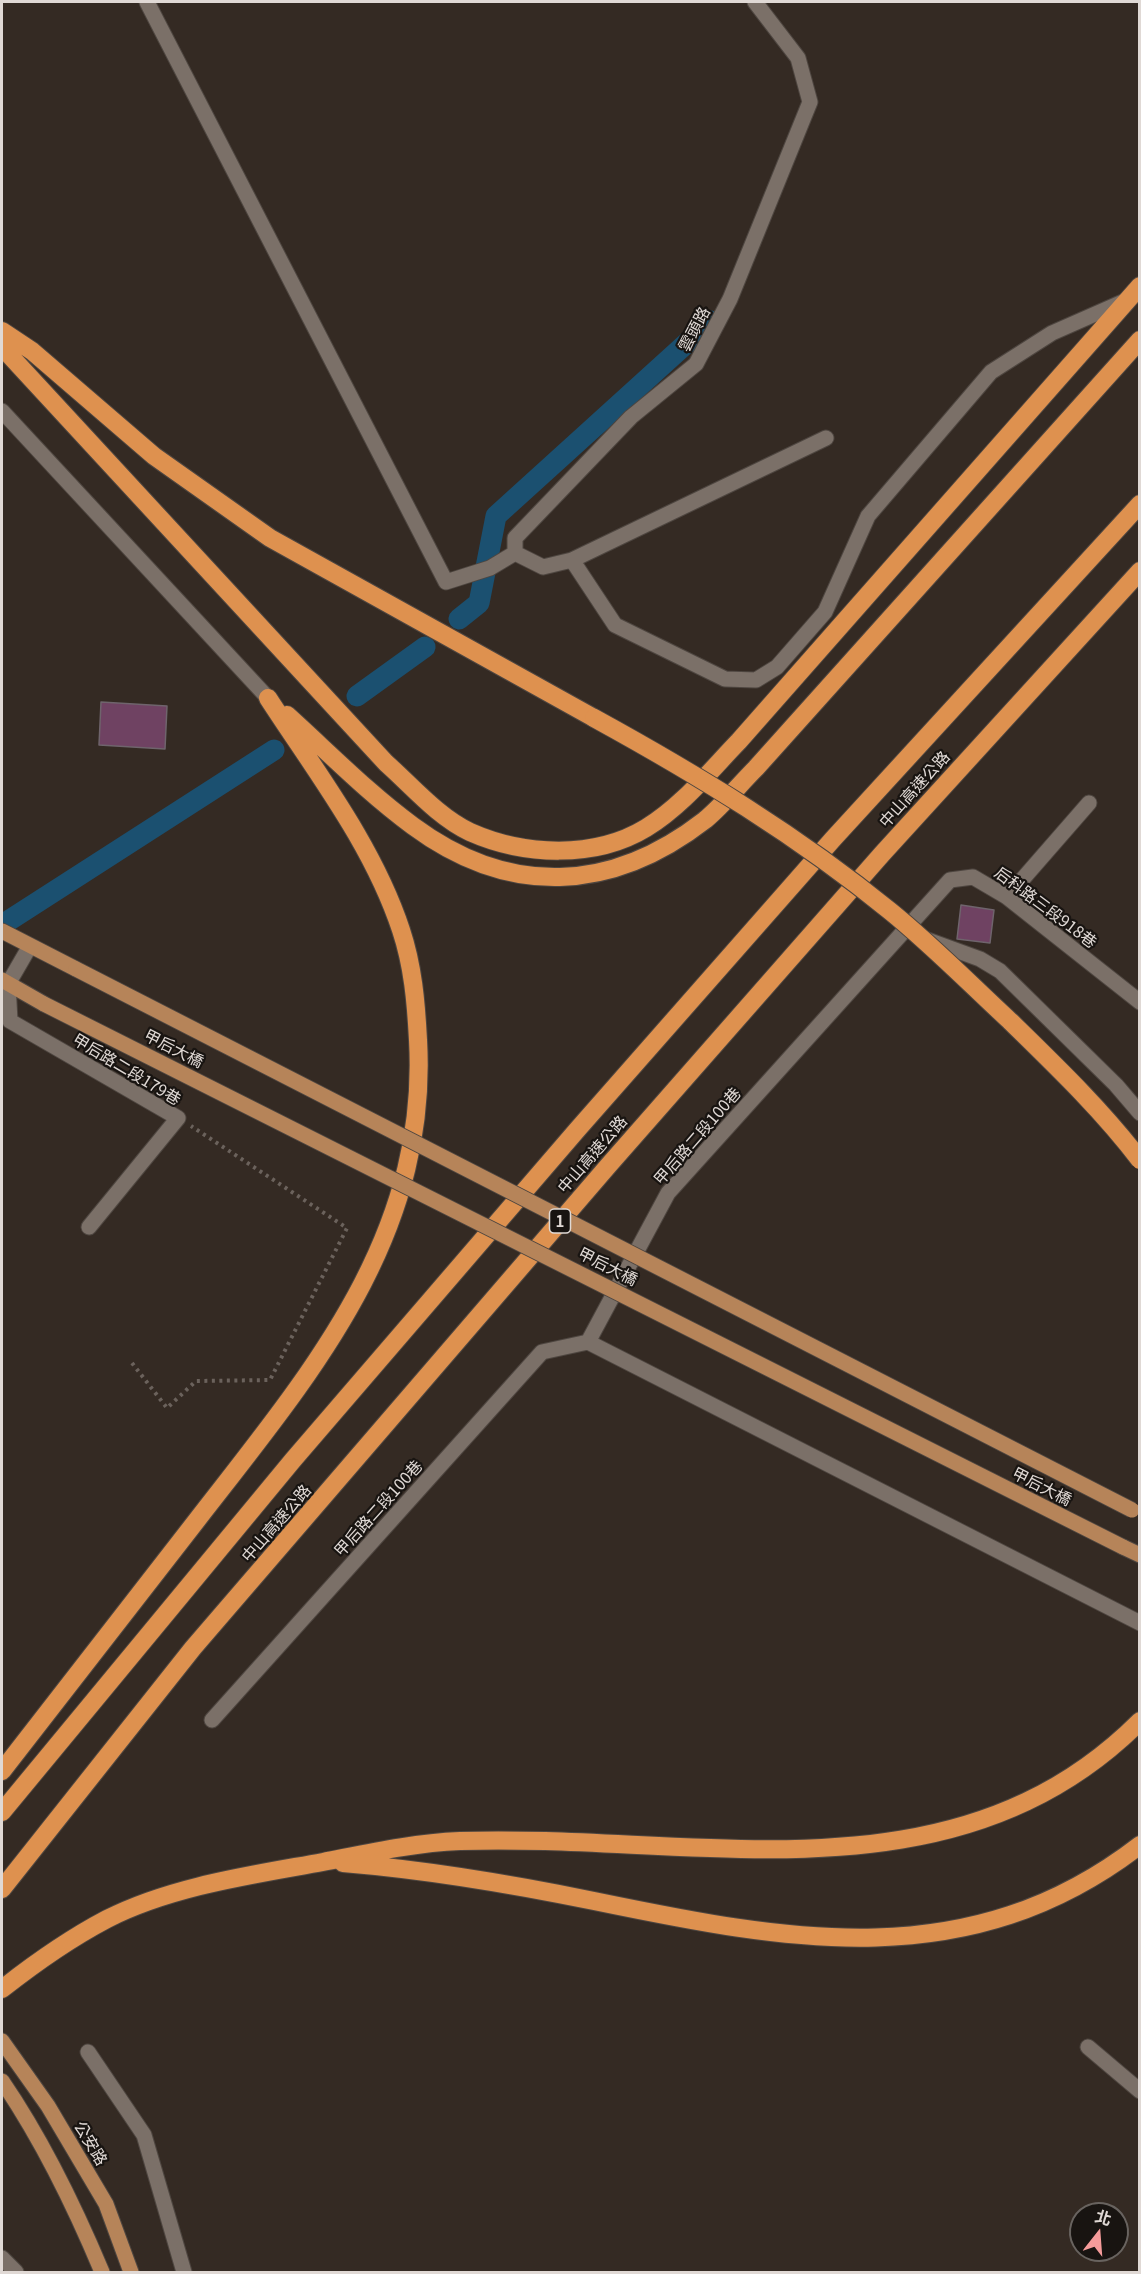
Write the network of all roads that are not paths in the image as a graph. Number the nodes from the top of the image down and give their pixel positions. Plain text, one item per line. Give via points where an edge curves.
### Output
1 (147, 2) edge
2 (755, 2) edge
3 (1134, 293) edge
4 (2, 331) edge
5 (1140, 340) edge
6 (2, 347) edge
7 (2, 411) edge
8 (826, 438) dead end
9 (1140, 504) edge
10 (515, 553) junction
11 (573, 560) junction
12 (1140, 571) edge
13 (267, 698) junction
14 (1089, 803) dead end
15 (1007, 897) junction
16 (2, 931) edge
17 (906, 932) junction
18 (30, 946) junction
19 (5, 982) edge
20 (1140, 1002) edge
21 (1140, 1113) edge
22 (1140, 1160) edge
23 (89, 1227) dead end
24 (588, 1342) junction
25 (1137, 1512) edge
26 (1140, 1555) edge
27 (1140, 1623) edge
28 (212, 1720) dead end
29 (1140, 1721) edge
30 (2, 1771) edge
31 (2, 1812) edge
32 (1140, 1845) edge
33 (323, 1862) junction
34 (2, 1889) edge
35 (2, 1989) edge
36 (2, 2041) edge
37 (1088, 2047) dead end
38 (88, 2052) dead end
39 (2, 2081) edge
40 (1140, 2091) edge
41 (2, 2258) edge
42 (16, 2272) edge
43 (102, 2272) edge
44 (131, 2272) edge
45 (184, 2272) edge

1 - 10 street via 446,582 490,568
2 - 10 street, 雲頭路 via 798,58 810,102 730,299 696,364 631,417 515,538
3 - 6 highway via 740,741 676,805 646,828 583,850 543,850 505,844 469,831 435,807 386,763
3 - 11 street via 1052,333 991,372 868,516 825,612 777,667 756,680 725,679 615,625
4 - 22 highway, bridge via 32,351 154,456 270,538 724,792 808,849 931,946 1029,1040
5 - 13 highway via 756,768 706,818 626,866 536,878 470,860 412,825
7 - 13 street
8 - 11 street
9 - 31 highway, 中山高速公路 via 833,839 577,1130 293,1460
10 - 11 street via 543,567
12 - 34 highway, 中山高速公路 / 1 via 882,854 585,1192 193,1648
13 - 30 highway via 356,832 384,886 401,931 416,992 420,1072 416,1128 401,1196 364,1280 299,1388
14 - 15 street
15 - 17 street, 后科路三段918巷 via 973,877 950,880
15 - 20 street, 后科路三段918巷
16 - 18 main road, 甲后大橋
17 - 21 street via 980,959 1000,971
17 - 24 street, 甲后路二段100巷 via 668,1193
18 - 19 street
18 - 25 main road, 甲后大橋, bridge
19 - 23 street, 甲后路二段179巷 via 10,1021 178,1118
19 - 26 main road, 甲后大橋, bridge
24 - 27 street
24 - 28 street, 甲后路二段100巷 via 542,1352
29 - 33 highway via 1102,1755 1030,1801 947,1832 854,1847 784,1850 420,1843
32 - 33 highway via 1035,1908 954,1931 902,1937 776,1934 698,1923 493,1882
33 - 35 highway via 200,1887 110,1918 36,1962
36 - 44 main road, 公安路 via 48,2106 106,2204
37 - 40 street
38 - 45 street via 144,2135
39 - 43 main road via 29,2121 75,2207
41 - 42 street

